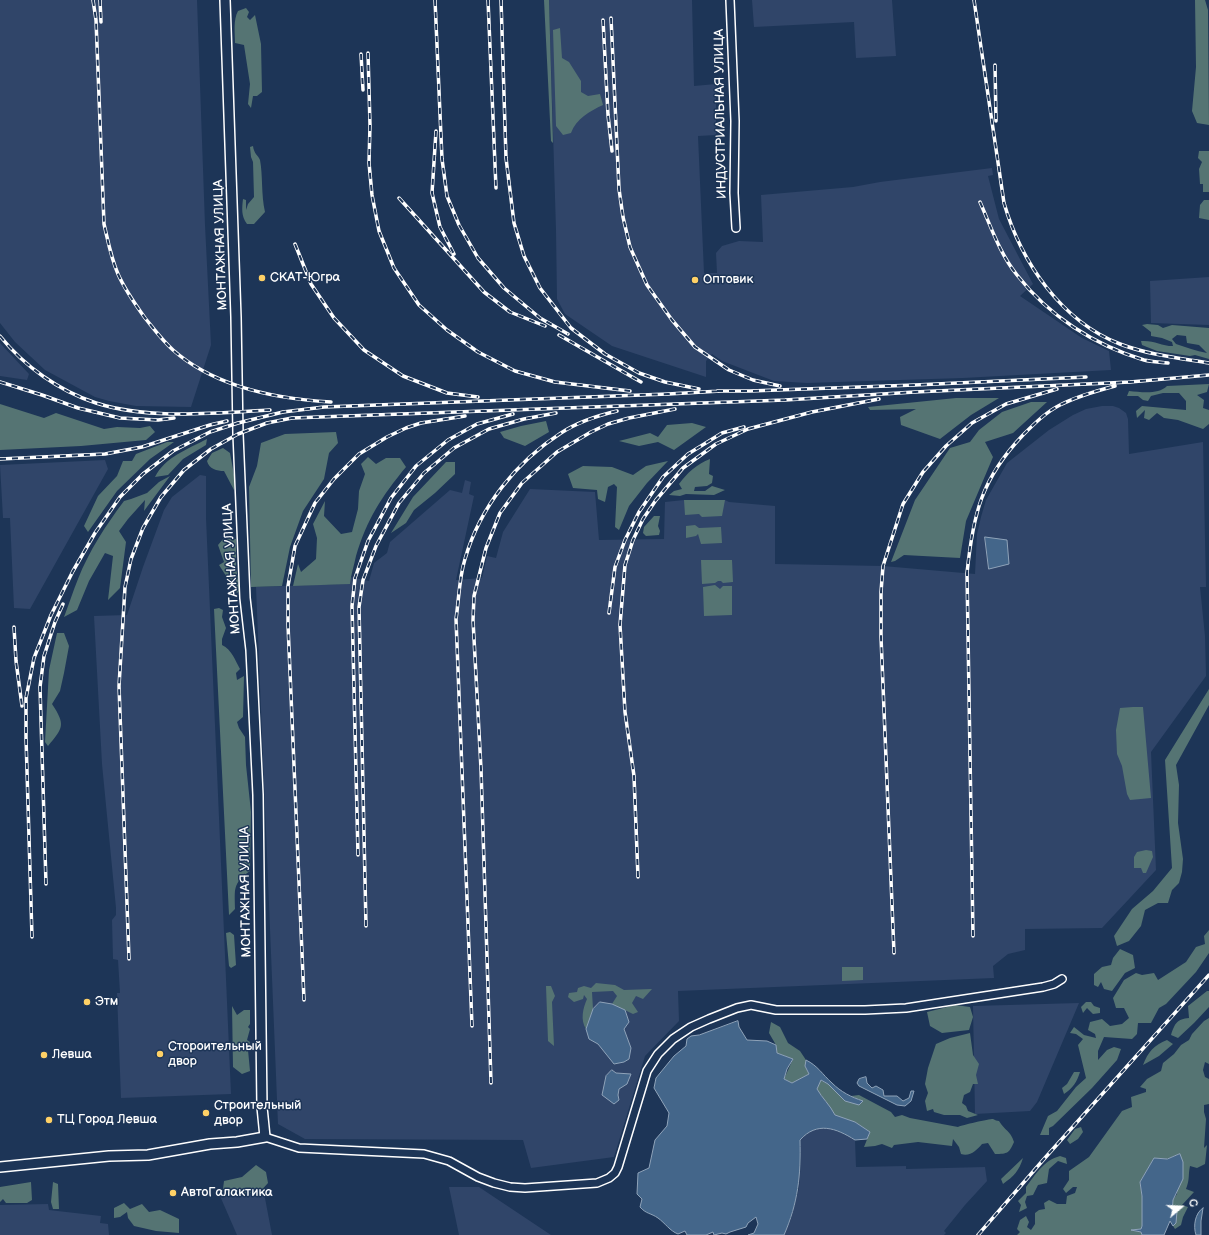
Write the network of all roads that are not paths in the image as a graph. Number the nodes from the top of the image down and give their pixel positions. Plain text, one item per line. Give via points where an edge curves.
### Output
1 (225, 0) edge
2 (730, 0) edge
3 (736, 228) dead end
4 (1062, 980) dead end
5 (265, 1137) junction
6 (0, 1167) edge

1 - 5 street, МОНТАЖНАЯ УЛИЦА via 238,442 258,794 262,1106
2 - 3 street, ИНДУСТРИАЛЬНАЯ УЛИЦА
4 - 5 street via 1044,987 906,1008 776,1010 752,1004 709,1019 673,1039 658,1054 647,1071 618,1167 609,1178 597,1183 510,1187 478,1177 449,1160 424,1154 299,1148
5 - 6 street via 148,1155 109,1156

